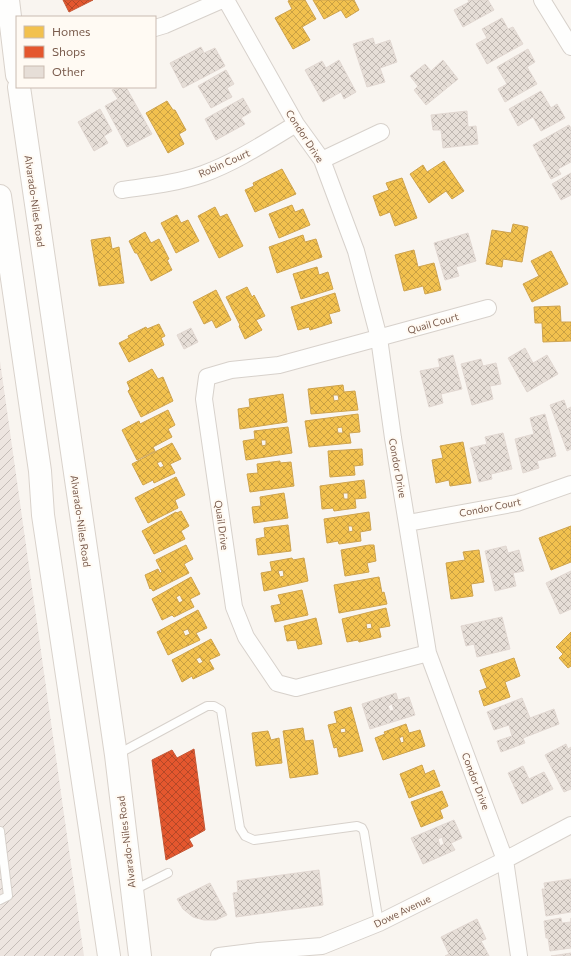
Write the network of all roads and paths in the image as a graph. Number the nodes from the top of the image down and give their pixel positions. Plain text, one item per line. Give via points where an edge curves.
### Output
1 (8, 0) edge
2 (222, 0) edge
3 (226, 0) edge
4 (542, 0) edge
5 (197, 5) edge
6 (156, 28) edge
7 (571, 47) edge
8 (15, 53) edge
9 (16, 64) edge
10 (19, 88) edge
11 (296, 124) junction
12 (381, 132) dead end
13 (322, 160) junction
14 (122, 190) dead end
15 (0, 196) edge
16 (488, 308) dead end
17 (379, 338) junction
18 (571, 484) edge
19 (408, 523) junction
20 (428, 652) junction
21 (116, 755) junction
22 (571, 825) edge
23 (0, 831) edge
24 (505, 860) junction
25 (168, 873) dead end
26 (132, 891) junction
27 (0, 900) edge
28 (378, 923) junction
29 (109, 956) edge
30 (140, 956) edge
31 (220, 956) edge
32 (519, 956) edge

1 - 8 main road
2 - 5 street
3 - 11 street, Condor Drive
4 - 7 street
5 - 6 street via 166,25
8 - 9 main road
10 - 21 main road, Alvarado-Niles Road
11 - 13 street, Condor Drive
11 - 14 street, Robin Court via 203,174
12 - 13 street
13 - 17 street, Condor Drive via 356,251
15 - 29 main road via 40,471 43,515
16 - 17 street, Quail Court
17 - 19 street, Condor Drive
17 - 20 street, Quail Drive via 279,365 231,370 206,377 204,400 234,607 246,637 277,683 296,688
18 - 19 street, Condor Court via 517,503
19 - 20 street, Condor Drive
20 - 24 street, Condor Drive
21 - 26 main road, Alvarado-Niles Road
21 - 28 lane via 207,706 221,710 240,828 245,836 254,840 357,826 362,828
22 - 24 street, Dowe Avenue
23 - 27 lane via 8,896
24 - 28 street, Dowe Avenue
24 - 32 street, Condor Drive
25 - 26 lane
26 - 30 main road, Alvarado-Niles Road
28 - 31 street, Dowe Avenue via 322,946

